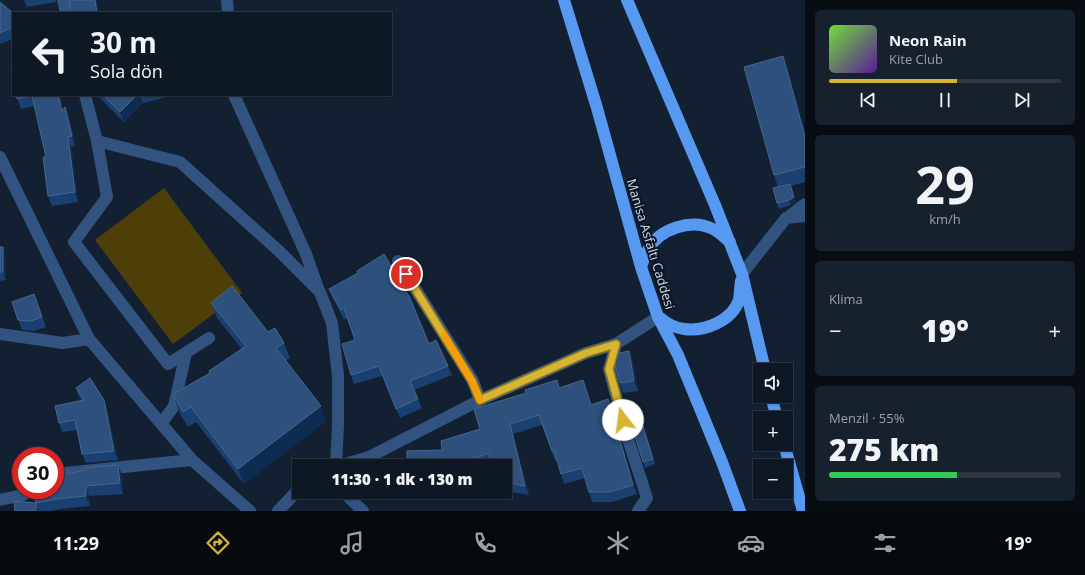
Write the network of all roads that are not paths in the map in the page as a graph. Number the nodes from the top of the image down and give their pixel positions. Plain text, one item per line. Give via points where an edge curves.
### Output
1 (63, 0) edge
2 (228, 0) edge
3 (564, 0) edge
4 (627, 0) edge
5 (66, 12) edge
6 (228, 12) edge
7 (85, 96) edge
8 (234, 96) edge
9 (97, 142) junction
10 (0, 157) edge
11 (805, 204) edge
12 (805, 216) edge
13 (786, 218) junction
14 (730, 243) junction
15 (398, 260) dead end
16 (641, 267) junction
17 (742, 274) junction
18 (320, 292) junction
19 (658, 317) junction
20 (0, 334) edge
21 (209, 338) dead end
22 (89, 339) junction
23 (616, 344) junction
24 (186, 353) junction
25 (763, 363) edge
26 (480, 400) junction
27 (161, 424) junction
28 (786, 451) edge
29 (337, 459) edge
30 (362, 459) edge
31 (192, 460) junction
32 (64, 473) edge
33 (12, 497) edge
34 (292, 497) edge
35 (350, 499) edge
36 (0, 500) edge
37 (250, 511) edge
38 (278, 511) edge
39 (363, 511) edge
40 (638, 511) edge
41 (740, 511) edge
42 (803, 511) edge

1 - 5 street
2 - 6 street
3 - 16 highway, Manisa Asfaltı Caddesi
4 - 14 highway
7 - 9 street
8 - 18 street via 306,254
9 - 18 street via 180,162 279,251
9 - 24 street via 107,197 74,242 168,364
10 - 22 street
11 - 13 street
12 - 13 street
13 - 17 street
14 - 16 highway via 712,229 695,225 677,227 660,235 648,248
14 - 17 highway
15 - 26 street via 472,381
16 - 19 highway, Manisa Asfaltı Caddesi
17 - 19 highway via 738,301 729,315 716,324 700,329 683,329
17 - 25 highway
18 - 29 street via 332,323 338,376
19 - 23 street
19 - 41 highway, Manisa Asfaltı Caddesi via 678,354
20 - 22 street via 63,343
21 - 24 street
22 - 27 street
23 - 26 street via 586,353
23 - 40 street via 609,369 647,498
24 - 27 street via 174,406
26 - 30 street
27 - 31 street
28 - 42 highway
31 - 32 street
31 - 37 street
33 - 36 street
34 - 38 street
35 - 39 street

